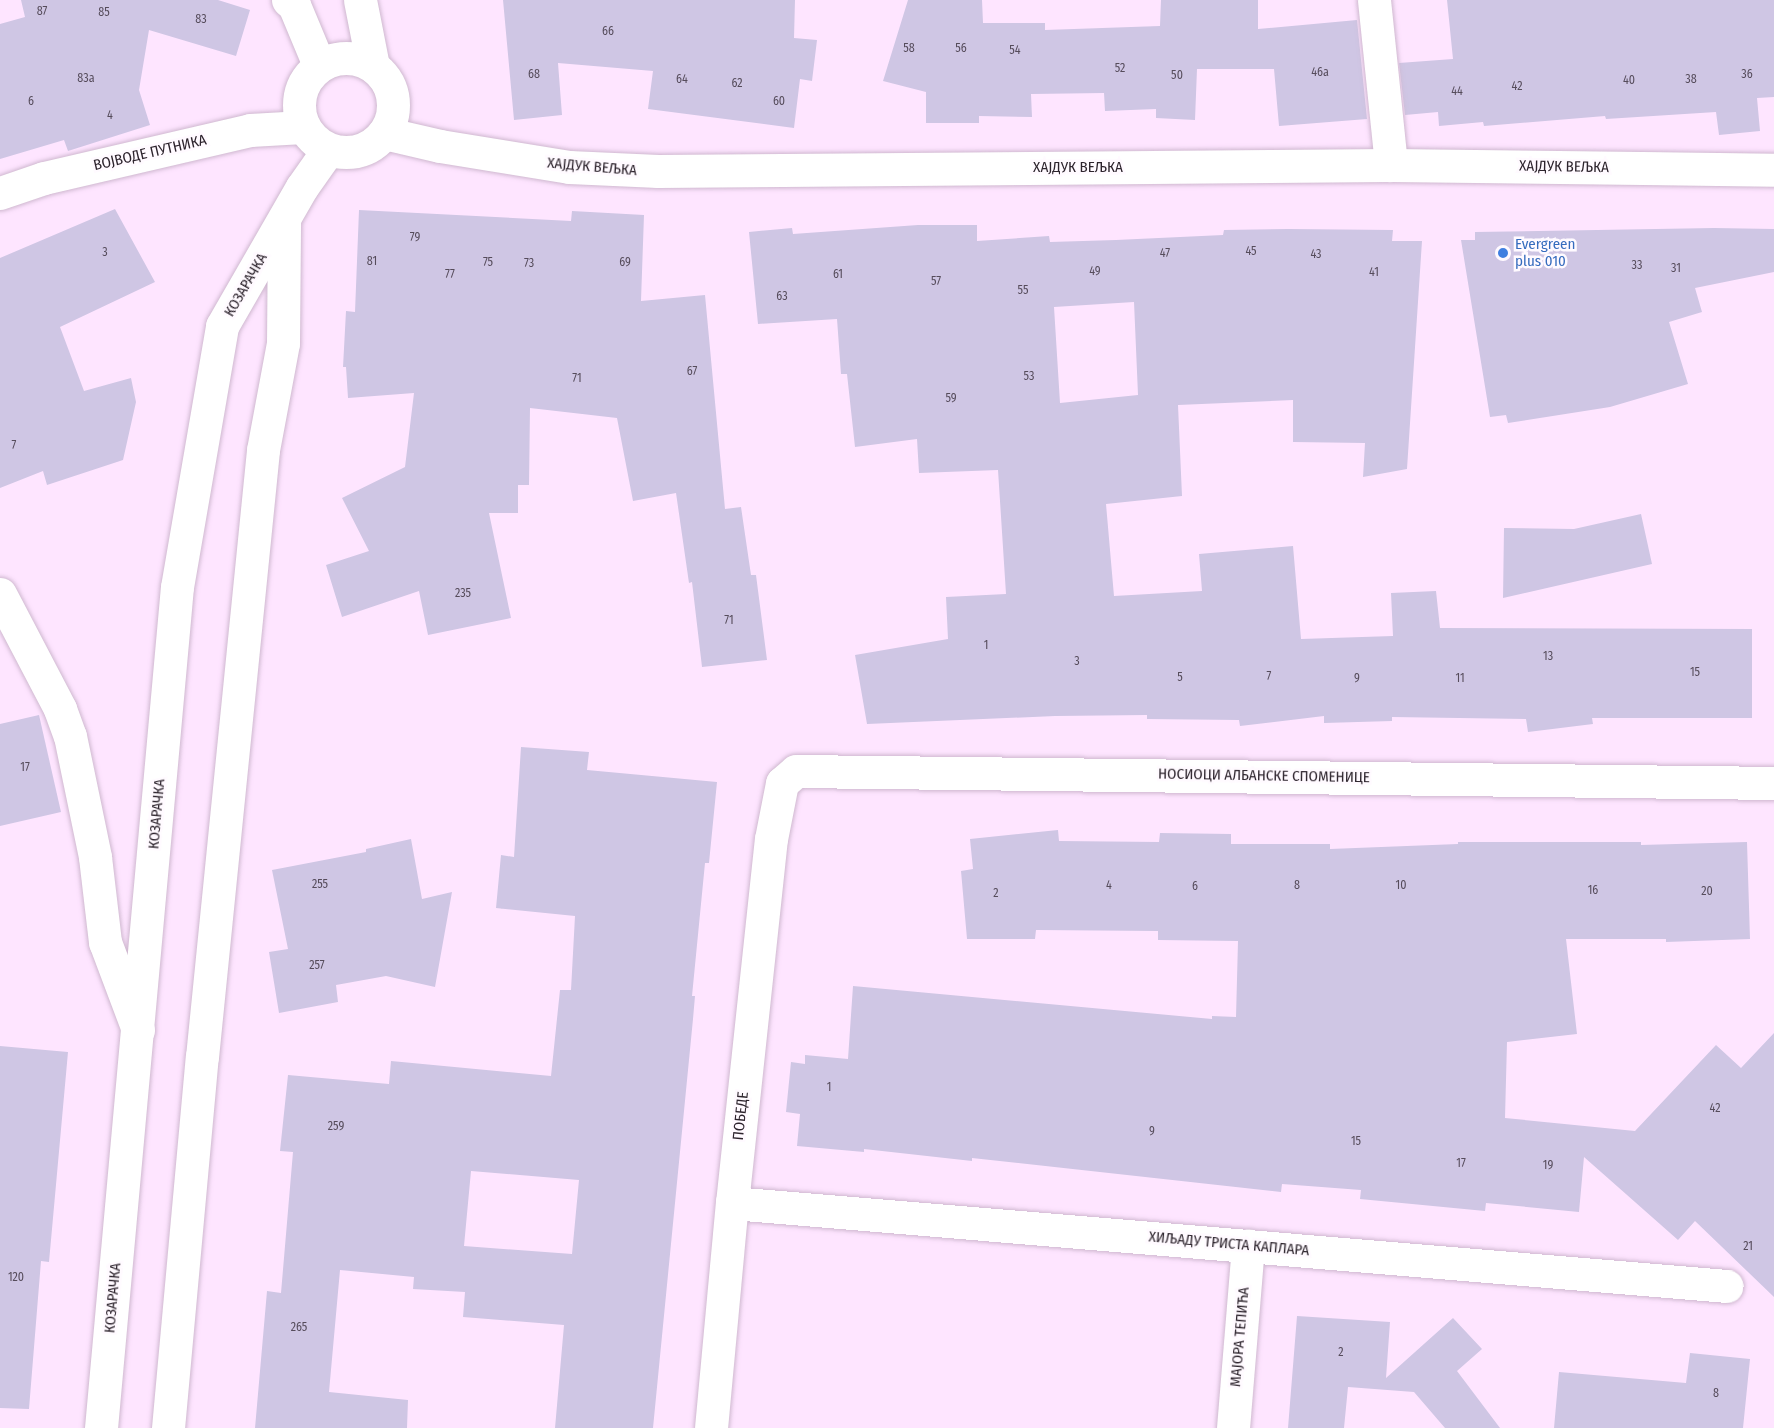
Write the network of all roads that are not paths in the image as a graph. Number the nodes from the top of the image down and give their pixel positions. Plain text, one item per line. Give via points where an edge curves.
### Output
1 (288, 0) edge
2 (360, 0) edge
3 (1374, 0) edge
4 (319, 65) junction
5 (373, 66) junction
6 (303, 127) junction
7 (384, 133) junction
8 (328, 150) junction
9 (1391, 165) junction
10 (1774, 170) edge
11 (0, 193) edge
12 (284, 219) junction
13 (0, 594) edge
14 (1774, 783) edge
15 (777, 805) joint
16 (138, 1030) junction
17 (732, 1203) junction
18 (1248, 1246) junction
19 (1727, 1286) dead end
20 (100, 1428) edge
21 (168, 1428) edge
22 (711, 1428) edge
23 (1233, 1428) edge

1 - 4 street via 294,5
2 - 5 street
3 - 9 street
4 - 5 street via 346,57
4 - 6 street via 302,86 299,113
5 - 7 street via 384,76 393,105 392,119
6 - 8 street
6 - 11 street, ВОЈВОДЕ ПУТНИКА via 250,130 45,178
7 - 8 street via 374,144 359,151
7 - 9 street, ХАЈДУК ВЕЉКА via 569,167 658,171
8 - 12 street, КОЗАРАЧКА
9 - 10 street, ХАЈДУК ВЕЉКА
12 - 16 street, КОЗАРАЧКА via 222,327 177,587
12 - 21 street, КОЗАРАЧКА via 282,343 263,450
13 - 16 street via 60,708 70,736 95,857 105,942
14 - 15 street, НОСИОЦИ АЛБАНСКЕ СПОМЕНИЦЕ via 796,771 782,783
15 - 17 street, ПОБЕДЕ
16 - 20 street, КОЗАРАЧКА
17 - 18 street, ХИЉАДУ ТРИСТА КАПЛАРА
17 - 22 street, ПОБЕДЕ
18 - 19 street, ХИЉАДУ ТРИСТА КАПЛАРА
18 - 23 street, МАЈОРА ТЕПИЋА

